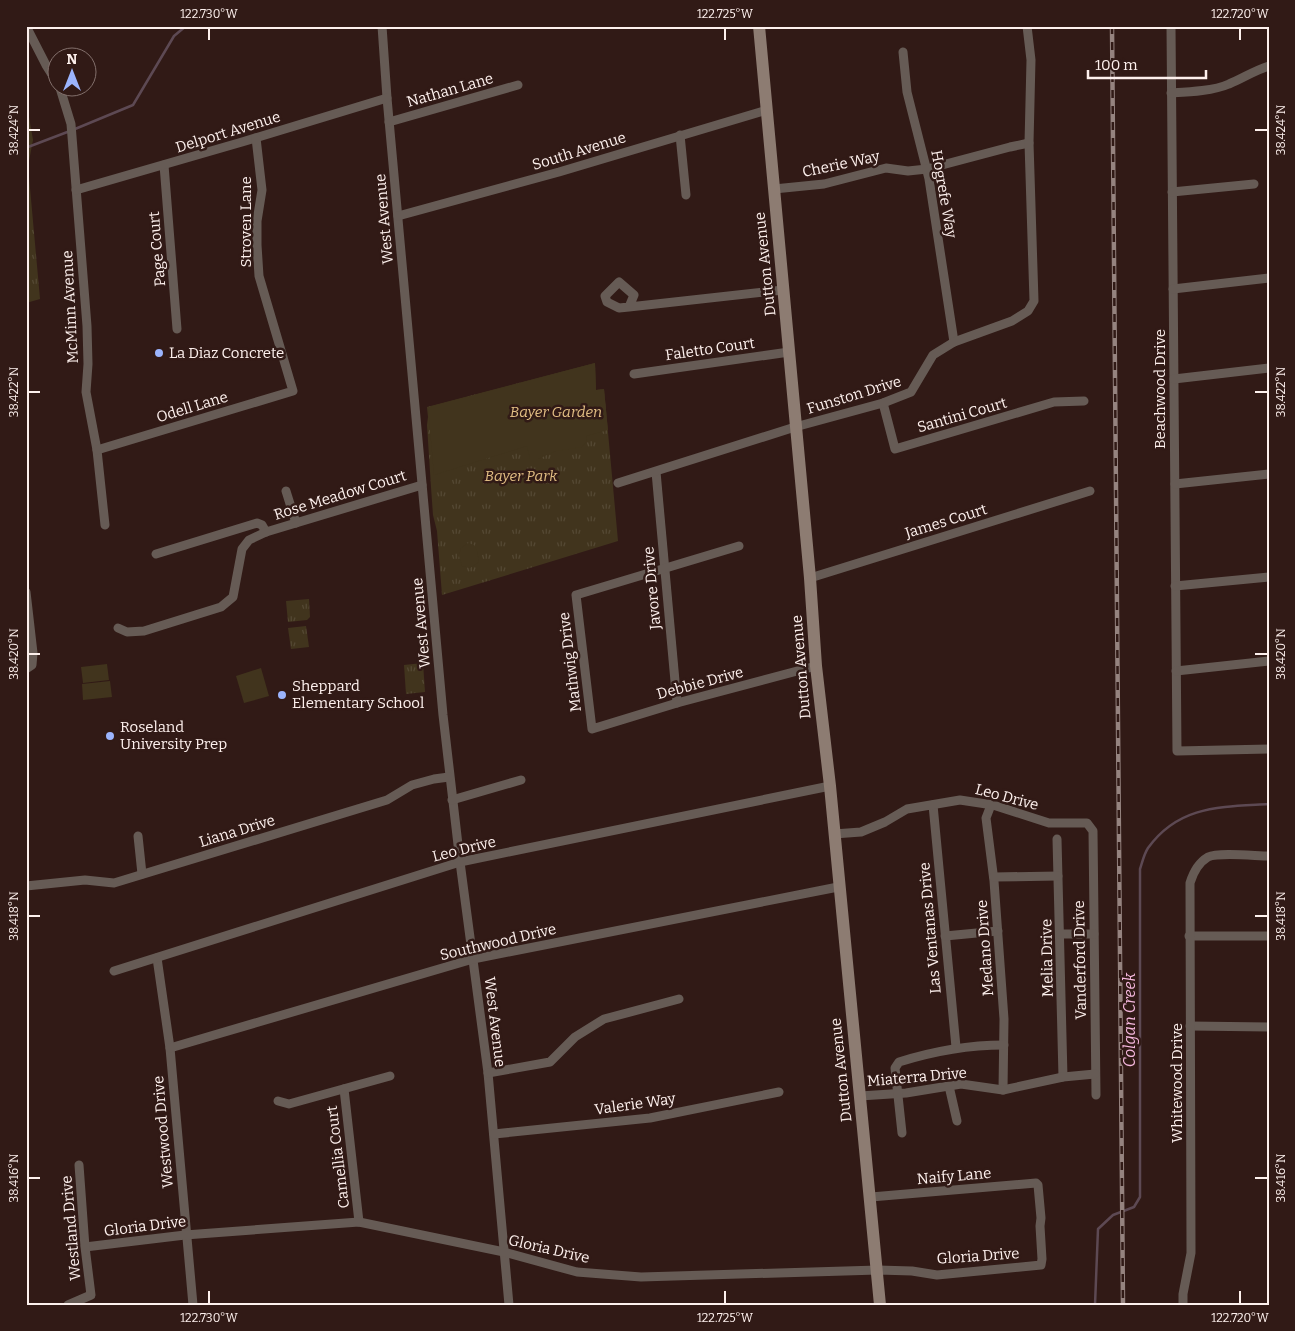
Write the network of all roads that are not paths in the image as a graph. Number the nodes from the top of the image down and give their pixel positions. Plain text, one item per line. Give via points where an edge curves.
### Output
1 (26, 26) edge
2 (382, 26) edge
3 (759, 26) edge
4 (1027, 26) edge
5 (1171, 26) edge
6 (903, 52) dead end
7 (1269, 66) edge
8 (48, 68) edge
9 (518, 85) dead end
10 (1171, 93) junction
11 (63, 98) edge
12 (387, 98) junction
13 (767, 110) junction
14 (389, 122) junction
15 (680, 135) junction
16 (256, 138) junction
17 (1029, 143) junction
18 (164, 166) junction
19 (927, 169) junction
20 (1254, 184) dead end
21 (774, 189) junction
22 (76, 190) junction
23 (1172, 192) junction
24 (686, 196) dead end
25 (398, 216) junction
26 (1269, 278) edge
27 (1173, 289) junction
28 (783, 290) junction
29 (629, 307) dead end
30 (177, 330) dead end
31 (954, 342) junction
32 (789, 352) junction
33 (1269, 368) edge
34 (634, 374) dead end
35 (1174, 379) junction
36 (294, 391) joint
37 (1084, 401) dead end
38 (883, 403) junction
39 (796, 427) junction
40 (98, 450) junction
41 (656, 472) junction
42 (1269, 474) edge
43 (618, 483) dead end
44 (1175, 484) junction
45 (422, 485) junction
46 (1090, 490) dead end
47 (286, 491) dead end
48 (296, 523) junction
49 (105, 525) dead end
50 (266, 532) junction
51 (738, 546) dead end
52 (156, 554) dead end
53 (664, 567) junction
54 (1269, 577) edge
55 (810, 578) junction
56 (1175, 586) junction
57 (26, 592) edge
58 (118, 628) dead end
59 (1269, 661) edge
60 (816, 666) junction
61 (26, 669) edge
62 (1176, 671) junction
63 (677, 703) junction
64 (592, 729) joint
65 (1269, 749) edge
66 (449, 777) junction
67 (521, 780) dead end
68 (830, 786) junction
69 (452, 800) junction
70 (991, 804) junction
71 (933, 805) junction
72 (1089, 825) joint
73 (834, 834) junction
74 (138, 836) dead end
75 (1057, 839) dead end
76 (1269, 856) edge
77 (460, 862) junction
78 (142, 874) junction
79 (994, 876) junction
80 (1058, 876) junction
81 (26, 886) edge
82 (838, 887) junction
83 (998, 931) junction
84 (1060, 934) junction
85 (1094, 934) junction
86 (945, 936) junction
87 (1189, 936) junction
88 (1269, 936) edge
89 (157, 958) junction
90 (473, 959) junction
91 (114, 971) dead end
92 (680, 999) dead end
93 (1190, 1026) junction
94 (1269, 1026) edge
95 (1004, 1045) junction
96 (956, 1047) junction
97 (170, 1048) junction
98 (488, 1073) junction
99 (1095, 1074) junction
100 (390, 1076) dead end
101 (1063, 1076) junction
102 (950, 1086) junction
103 (344, 1089) junction
104 (1003, 1090) junction
105 (779, 1092) dead end
106 (897, 1094) junction
107 (1096, 1095) dead end
108 (860, 1096) junction
109 (278, 1101) dead end
110 (957, 1121) dead end
111 (902, 1133) dead end
112 (494, 1134) junction
113 (79, 1165) dead end
114 (871, 1197) junction
115 (359, 1222) junction
116 (185, 1235) junction
117 (85, 1247) junction
118 (504, 1252) junction
119 (1040, 1265) joint
120 (878, 1270) junction
121 (68, 1305) edge
122 (193, 1305) edge
123 (508, 1305) edge
124 (880, 1305) edge
125 (1183, 1305) edge

1 - 8 street
2 - 12 street, West Avenue
3 - 13 main road, Dutton Avenue
4 - 17 street, Funston Drive via 1031,60
5 - 10 street, Beachwood Drive
6 - 19 street, Hogrefe Way via 907,92
7 - 10 street via 1229,85
9 - 14 street, Nathan Lane
10 - 23 street, Beachwood Drive
11 - 22 street, McMinn Avenue via 71,124
12 - 14 street, West Avenue
12 - 16 street, Delport Avenue
13 - 15 street, South Avenue
13 - 21 main road, Dutton Avenue
14 - 25 street, West Avenue
15 - 24 street
15 - 25 street, South Avenue
16 - 18 street, Delport Avenue
16 - 36 street, Stroven Lane via 262,190 257,221 259,276
17 - 19 street, Cherie Way
17 - 31 street, Funston Drive via 1034,301 1028,311 1012,321
18 - 22 street, Delport Avenue
18 - 30 street, Page Court
19 - 21 street, Cherie Way via 886,168 824,184
19 - 31 street, Hogrefe Way
20 - 23 street
21 - 28 main road, Dutton Avenue
22 - 40 street, McMinn Avenue via 87,326 86,386
23 - 27 street, Beachwood Drive
25 - 45 street, West Avenue
26 - 27 street
27 - 35 street, Beachwood Drive
28 - 29 street
28 - 32 main road, Dutton Avenue
31 - 38 street, Funston Drive via 933,355 911,392
32 - 34 street, Faletto Court
32 - 39 main road, Dutton Avenue
33 - 35 street
35 - 44 street, Beachwood Drive
36 - 40 street, Odell Lane
37 - 38 street, Santini Court via 1054,402 895,449
38 - 39 street, Funston Drive
39 - 41 street, Funston Drive
39 - 55 main road, Dutton Avenue
40 - 49 street, McMinn Avenue
41 - 43 street, Funston Drive
41 - 53 street, Javore Drive
42 - 44 street
44 - 56 street, Beachwood Drive
45 - 48 street, Rose Meadow Court
45 - 66 street, West Avenue
46 - 55 street, James Court
47 - 48 street
48 - 50 street, Rose Meadow Court
50 - 52 street, Rose Meadow Court via 257,523
50 - 58 street, Rose Meadow Court via 249,540 242,549 233,597 221,607 144,631 126,632
51 - 53 street
53 - 63 street, Javore Drive
53 - 64 street, Mathwig Drive via 576,595
54 - 56 street
55 - 60 main road, Dutton Avenue
56 - 62 street, Beachwood Drive
57 - 61 street via 33,659 32,665
59 - 62 street
60 - 63 street, Debbie Drive
60 - 68 main road, Dutton Avenue
62 - 65 street, Beachwood Drive via 1177,751
63 - 64 street, Debbie Drive
66 - 69 street, West Avenue
66 - 78 street, Liana Drive via 412,785 387,800
67 - 69 street
68 - 73 main road, Dutton Avenue
68 - 77 street, Leo Drive
69 - 77 street, West Avenue
70 - 71 street, Leo Drive via 960,800
70 - 72 street, Leo Drive via 1049,823
70 - 79 street, Medano Drive via 986,818
71 - 73 street, Leo Drive via 906,809 860,832
71 - 86 street, Las Ventanas Drive
72 - 85 street, Vanderford Drive via 1093,831
73 - 82 main road, Dutton Avenue
74 - 78 street
75 - 80 street, Melia Drive
76 - 87 street, Whitewood Drive via 1209,856 1200,864 1190,883
77 - 89 street, Leo Drive
77 - 90 street, West Avenue
78 - 81 street, Liana Drive via 114,883 85,880
79 - 80 street
79 - 83 street, Medano Drive
80 - 84 street, Melia Drive
82 - 90 street, Southwood Drive
82 - 108 main road, Dutton Avenue
83 - 86 street
83 - 95 street, Medano Drive
84 - 85 street
84 - 101 street, Melia Drive
85 - 99 street, Vanderford Drive
86 - 96 street, Las Ventanas Drive
87 - 88 street
87 - 93 street, Whitewood Drive
89 - 91 street, Leo Drive
89 - 97 street, Westwood Drive
90 - 97 street, Southwood Drive
90 - 98 street, West Avenue
92 - 98 street via 604,1019 575,1037 550,1062
93 - 94 street
93 - 125 street, Whitewood Drive via 1191,1253
95 - 96 street
95 - 104 street, Medano Drive
96 - 106 street via 899,1062 895,1068
97 - 116 street, Westwood Drive
98 - 112 street, West Avenue
99 - 101 street, Miaterra Drive
99 - 107 street, Vanderford Drive
100 - 103 street, Camellia Court
101 - 104 street, Miaterra Drive
102 - 104 street, Miaterra Drive via 965,1084
102 - 106 street, Miaterra Drive
102 - 110 street
103 - 109 street, Camellia Court via 289,1104
103 - 115 street, Camellia Court
105 - 112 street, Valerie Way via 650,1118
106 - 108 street, Miaterra Drive
106 - 111 street
108 - 114 main road, Dutton Avenue
112 - 118 street, West Avenue
113 - 117 street, Westland Drive
114 - 119 street, Naify Lane via 1036,1183 1041,1218
114 - 120 main road, Dutton Avenue
115 - 116 street, Gloria Drive
115 - 118 street, Gloria Drive
116 - 117 street, Gloria Drive
116 - 122 street, Westwood Drive
117 - 121 street, Westland Drive via 91,1295
118 - 120 street, Gloria Drive via 578,1272 641,1277
118 - 123 street, West Avenue
119 - 120 street, Gloria Drive via 937,1275
120 - 124 main road, Dutton Avenue

